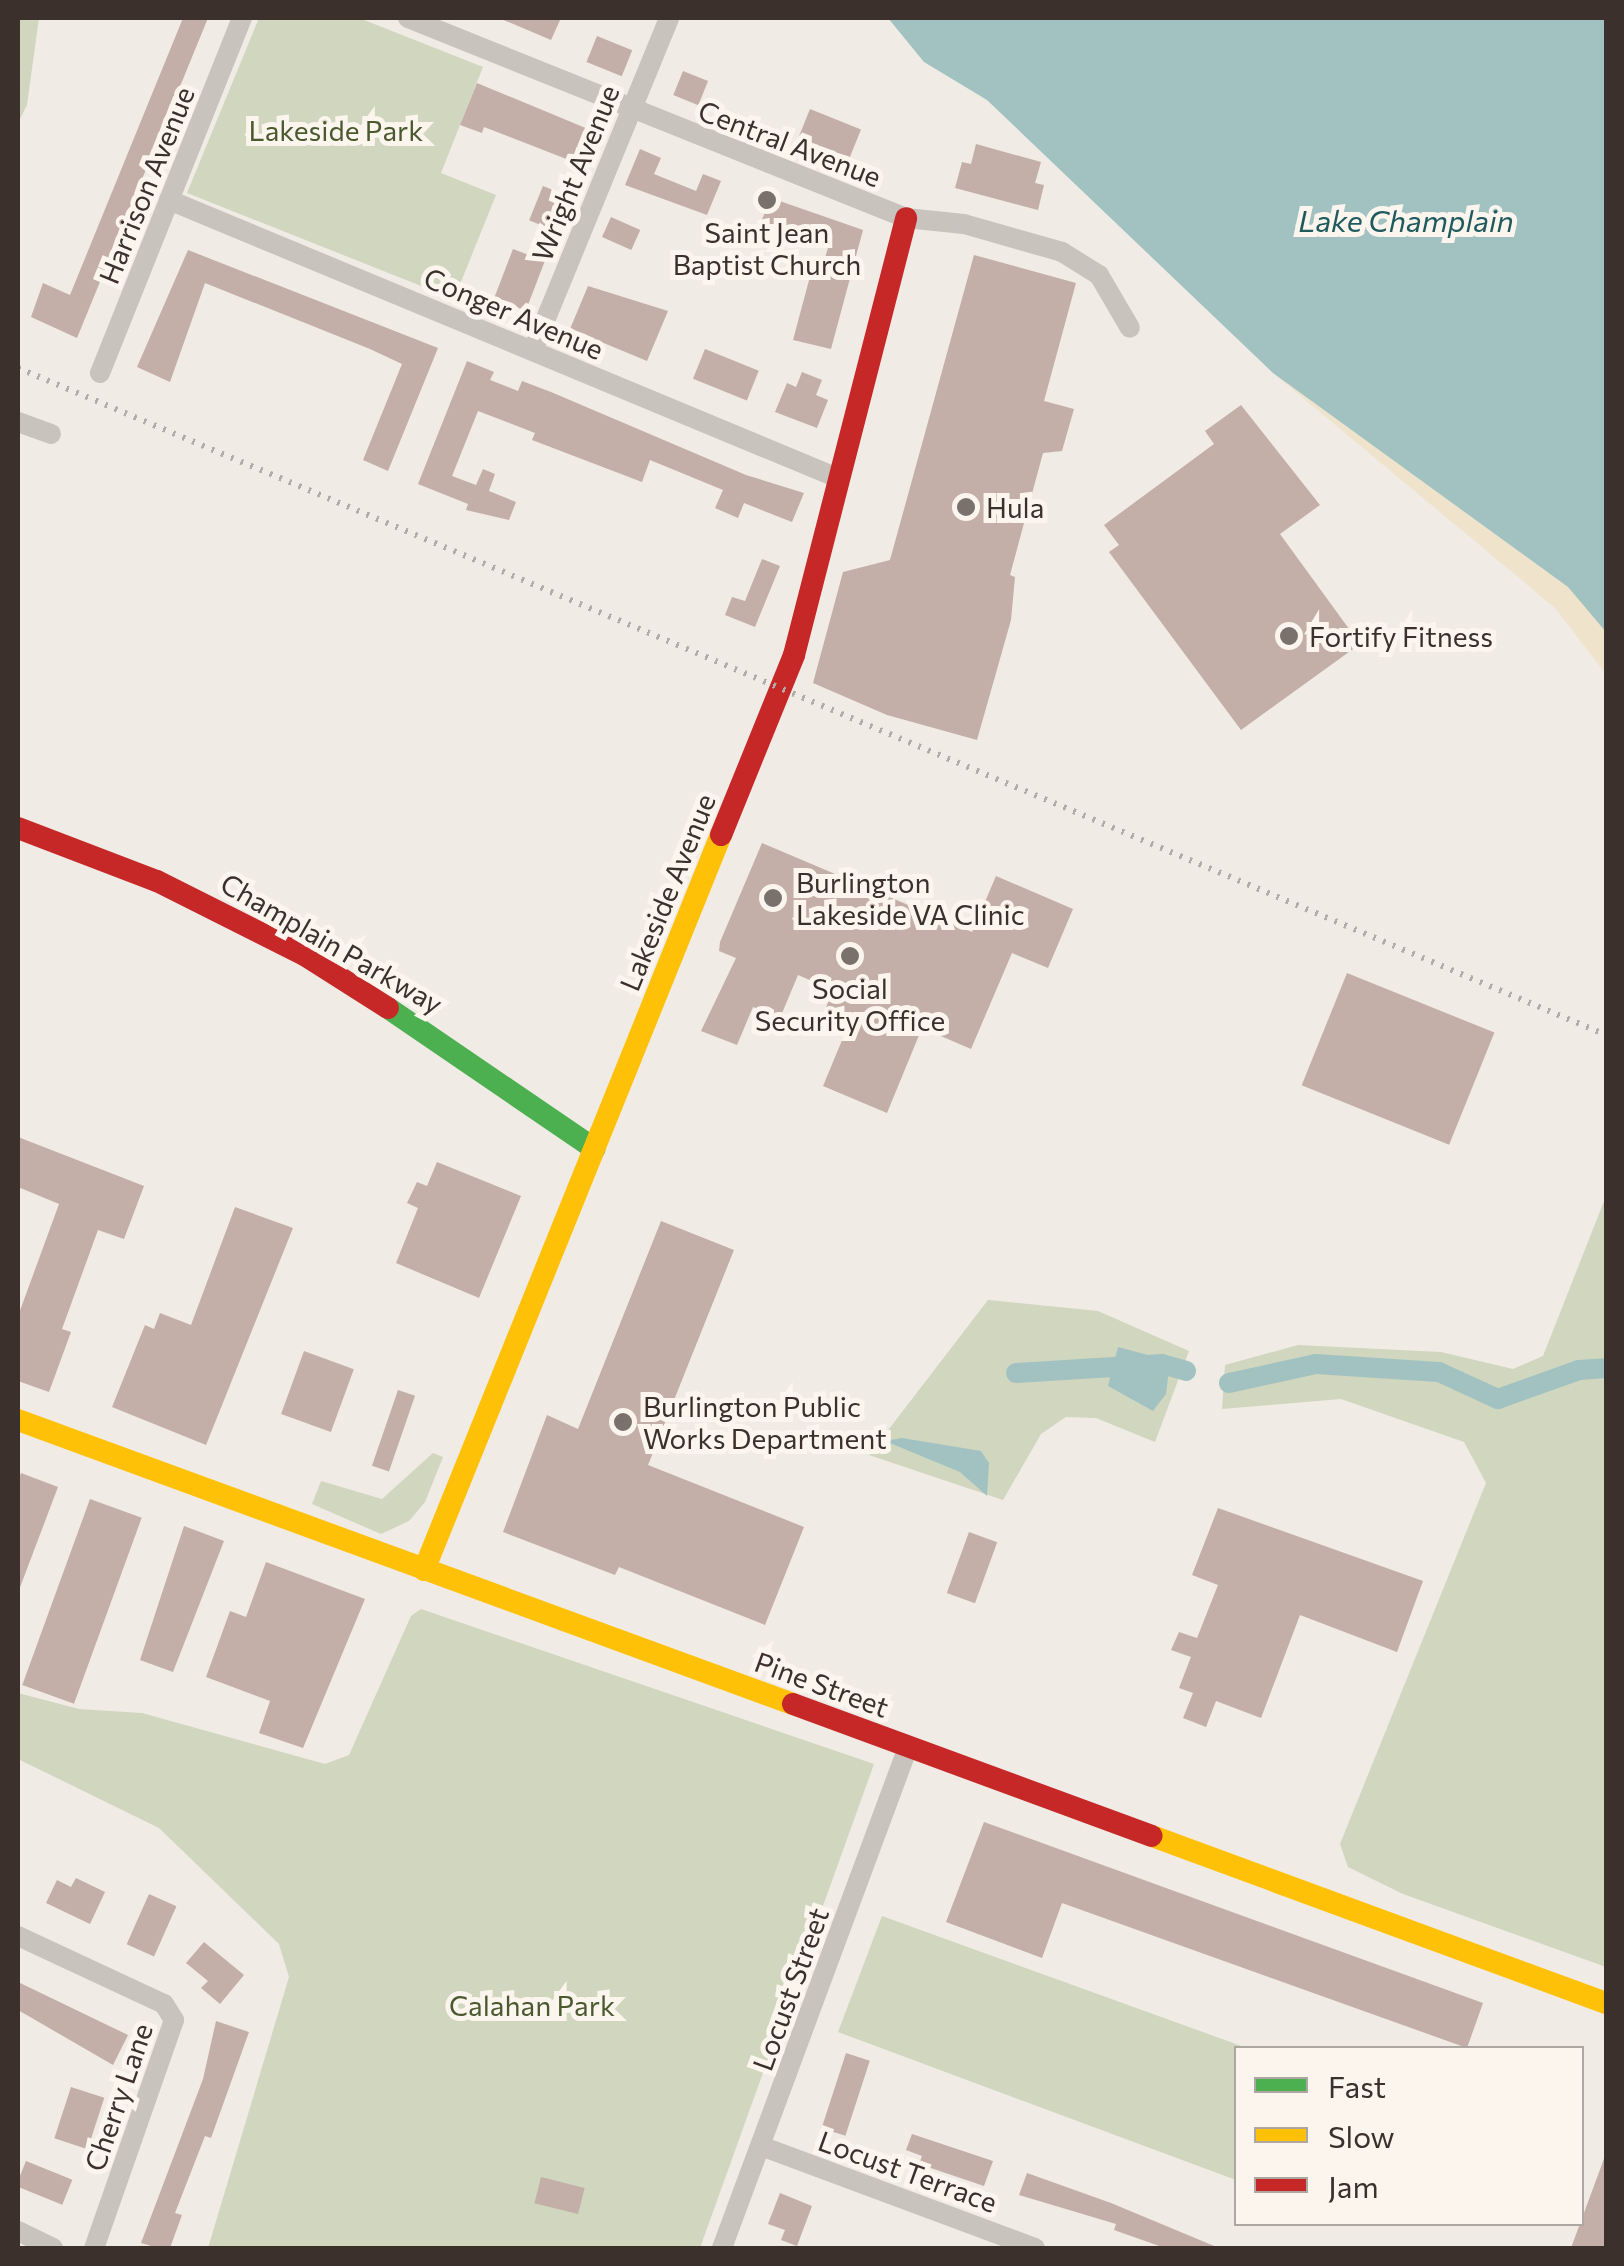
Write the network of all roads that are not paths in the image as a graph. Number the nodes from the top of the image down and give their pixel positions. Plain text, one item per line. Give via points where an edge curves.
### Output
1 (242, 18) edge
2 (408, 18) edge
3 (669, 18) edge
4 (631, 110) junction
5 (169, 200) junction
6 (906, 218) junction
7 (1130, 328) dead end
8 (533, 350) junction
9 (100, 373) dead end
10 (18, 422) edge
11 (51, 434) dead end
12 (838, 478) junction
13 (18, 828) edge
14 (595, 1149) junction
15 (18, 1420) edge
16 (424, 1570) junction
17 (908, 1747) junction
18 (18, 1936) edge
19 (1606, 2004) edge
20 (760, 2146) junction
21 (18, 2231) edge
22 (53, 2248) edge
23 (94, 2248) edge
24 (722, 2248) edge
25 (1035, 2248) edge

1 - 5 street, Harrison Avenue
2 - 4 street, Central Avenue
3 - 4 street, Wright Avenue
4 - 6 street, Central Avenue
4 - 8 street, Wright Avenue
5 - 8 street, Conger Avenue
5 - 9 street, Harrison Avenue
6 - 7 street, Central Avenue via 964,224 1080,261 1111,290
6 - 12 main road, Lakeside Avenue
8 - 12 street, Conger Avenue
10 - 11 street
12 - 14 main road, Lakeside Avenue via 794,655
13 - 14 main road, Champlain Parkway via 172,888 306,956 490,1072
14 - 16 main road, Lakeside Avenue
15 - 16 main road, Pine Street
16 - 17 main road, Pine Street
17 - 19 main road, Pine Street
17 - 20 street, Locust Street
18 - 23 street, Cherry Lane via 159,2002 174,2020
20 - 24 street, Locust Street
20 - 25 street, Locust Terrace
21 - 22 street

